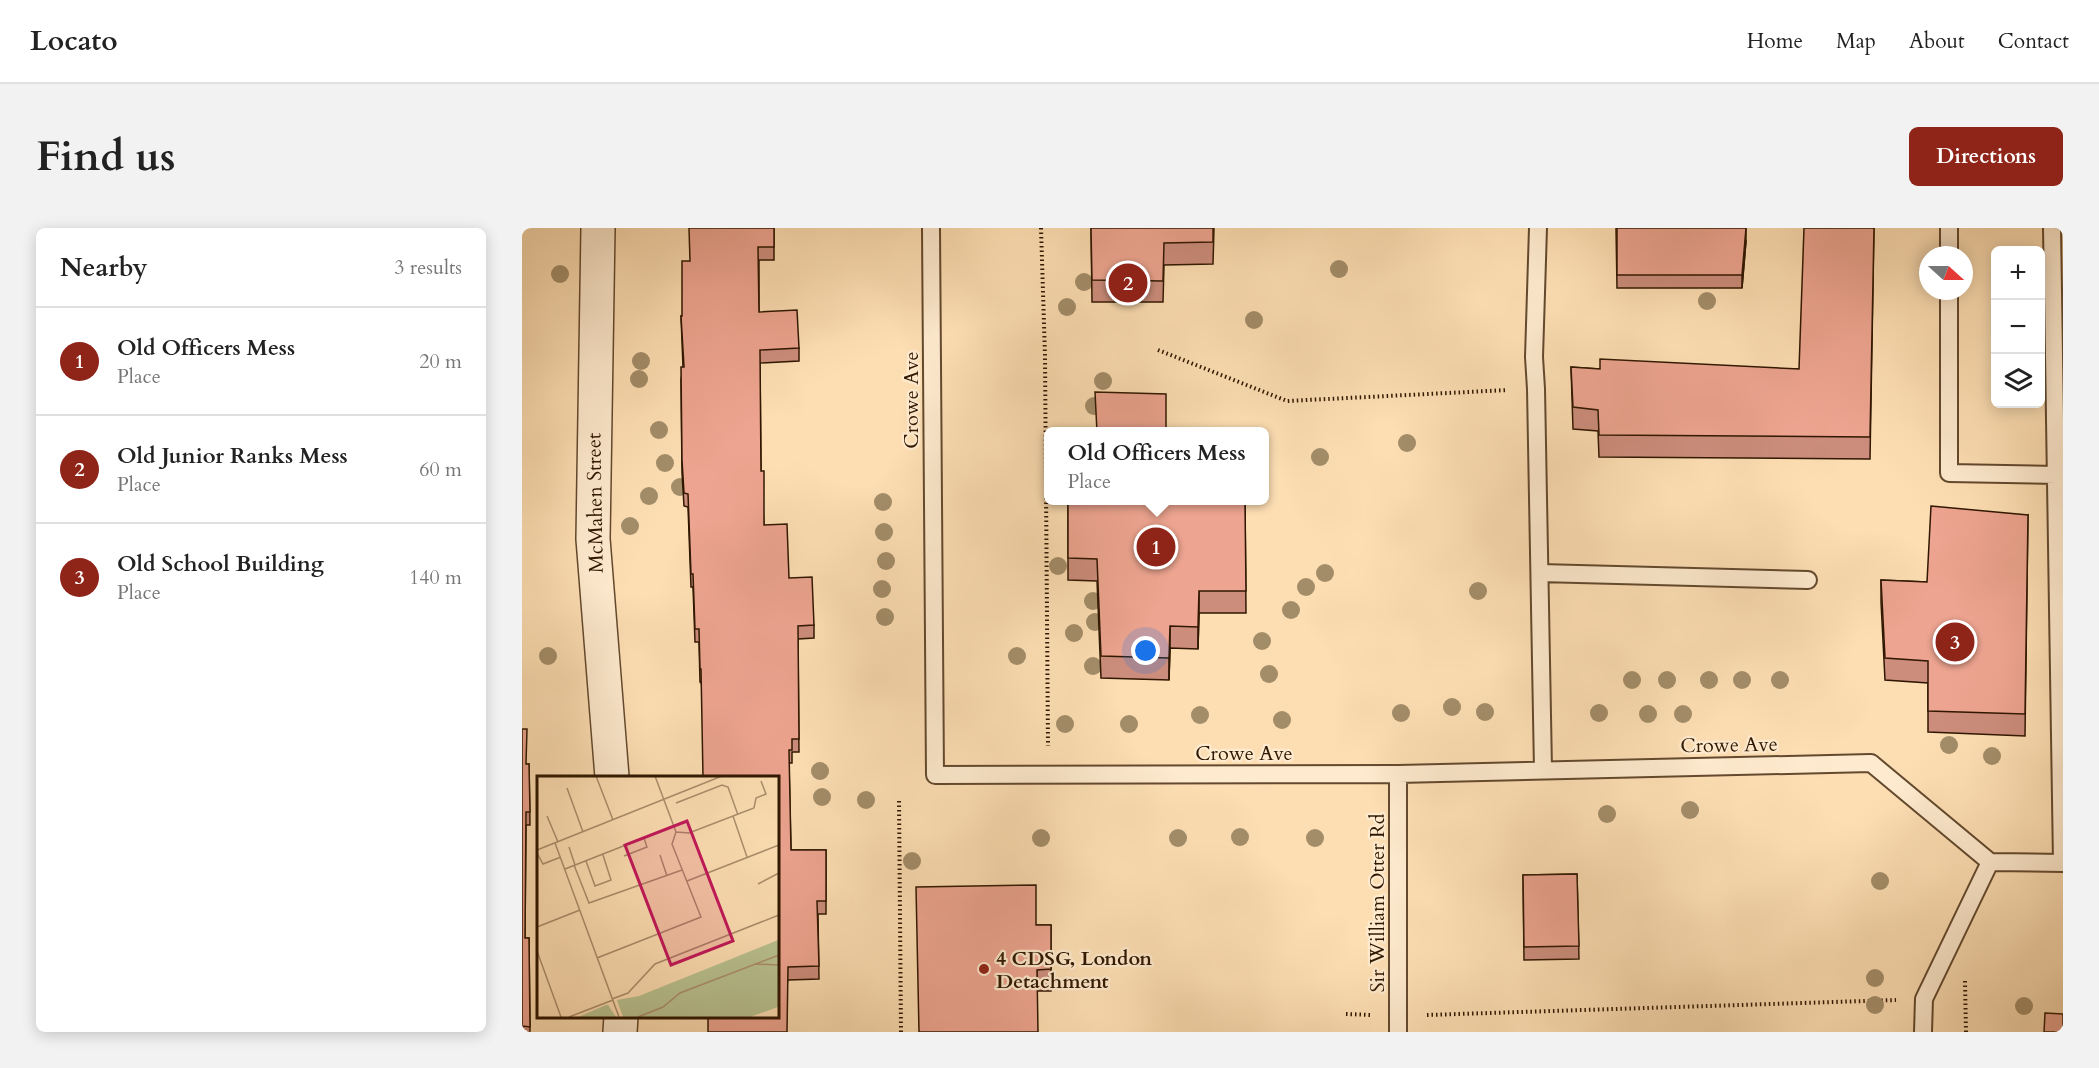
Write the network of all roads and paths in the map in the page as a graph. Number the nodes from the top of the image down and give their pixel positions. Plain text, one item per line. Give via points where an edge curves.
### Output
1 (597, 228) edge
2 (931, 228) edge
3 (1041, 228) edge
4 (1538, 228) edge
5 (1948, 228) edge
6 (2052, 228) edge
7 (1949, 246) edge
8 (1949, 300) edge
9 (1158, 350) dead end
10 (1536, 388) junction
11 (1045, 427) edge
12 (2056, 476) junction
13 (1046, 505) edge
14 (1540, 573) junction
15 (1808, 580) dead end
16 (1543, 770) junction
17 (1048, 774) junction
18 (1398, 774) junction
19 (612, 776) edge
20 (898, 801) dead end
21 (1990, 862) junction
22 (2062, 862) edge
23 (1965, 980) dead end
24 (1924, 999) junction
25 (621, 1017) edge
26 (1398, 1024) edge
27 (620, 1032) edge
28 (901, 1032) edge
29 (1923, 1032) edge
30 (1966, 1032) edge

1 - 19 street, McMahen Street via 593,539
2 - 17 lane, Crowe Ave via 935,775
3 - 11 path
4 - 10 lane
5 - 7 lane
6 - 12 lane
8 - 12 lane via 1949,473
9 - 10 path via 1287,401
10 - 14 lane
12 - 22 lane
13 - 17 path
14 - 15 lane
14 - 16 lane
16 - 18 lane, Crowe Ave
16 - 21 lane, Crowe Ave via 1871,763
17 - 18 lane, Crowe Ave
18 - 26 lane, Sir William Otter Rd
20 - 28 path
21 - 22 lane
21 - 24 lane
23 - 30 path
24 - 26 path
24 - 29 lane
25 - 27 street

